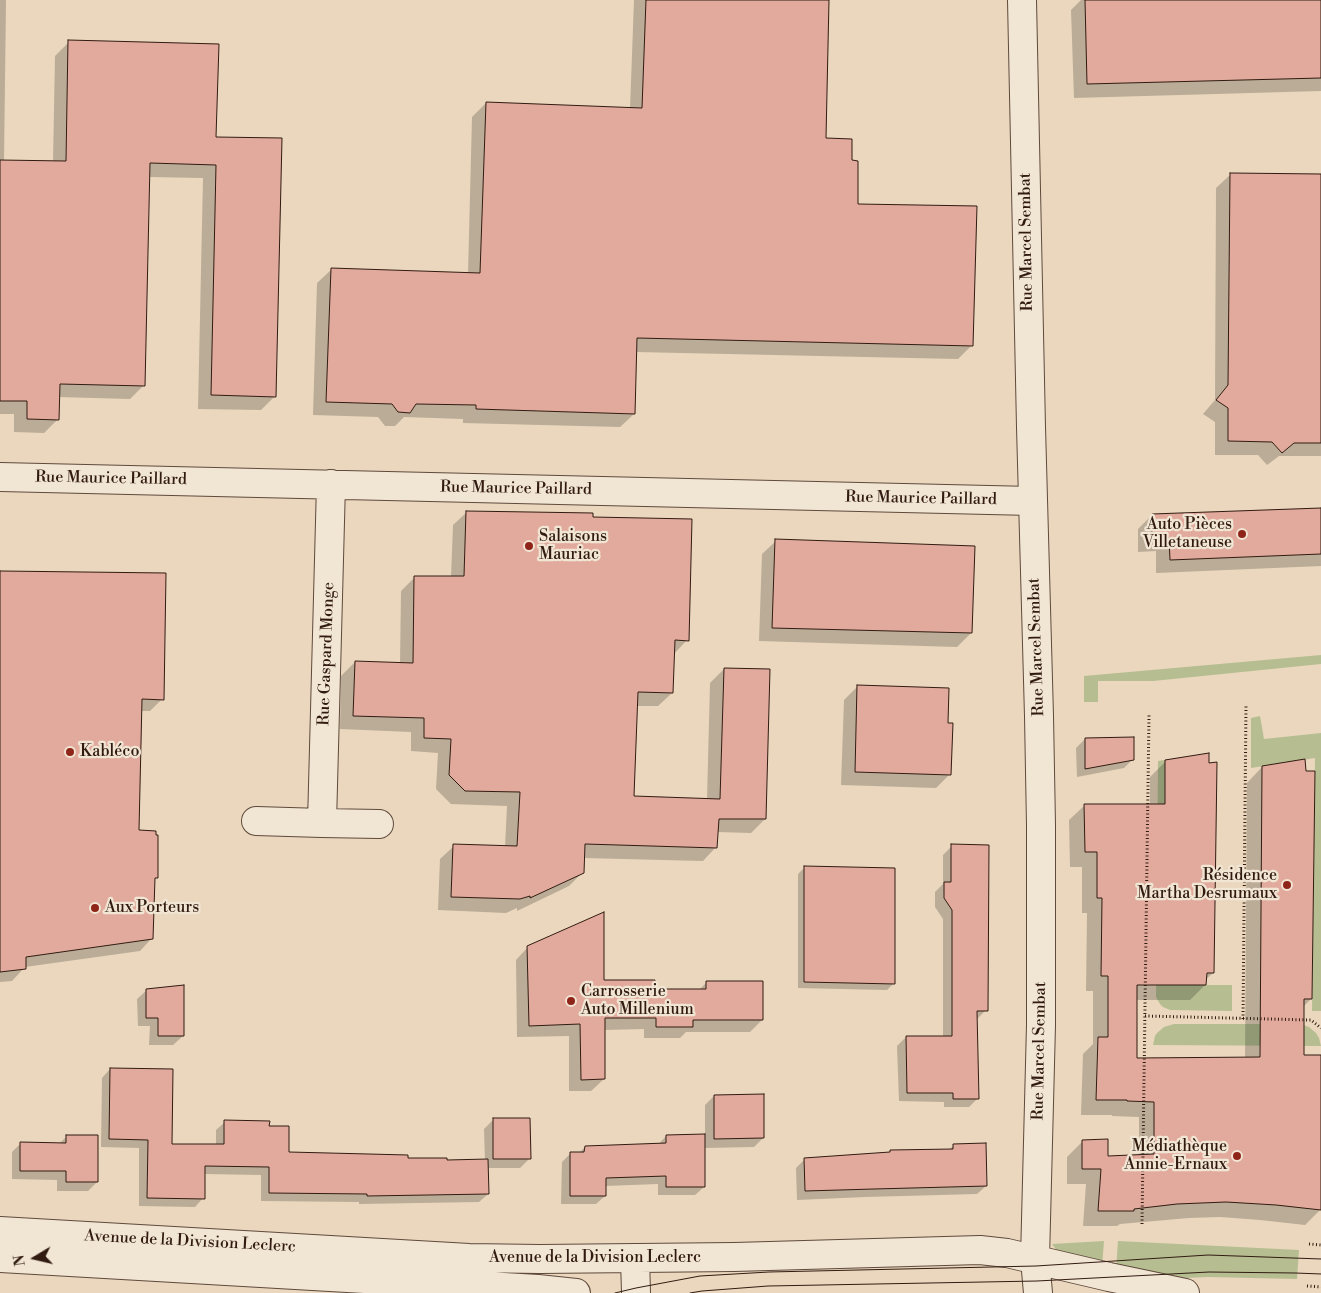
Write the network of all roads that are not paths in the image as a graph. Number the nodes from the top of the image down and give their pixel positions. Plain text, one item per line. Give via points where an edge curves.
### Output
1 (1022, 0) edge
2 (0, 477) edge
3 (331, 484) junction
4 (1032, 501) junction
5 (256, 821) dead end
6 (322, 823) junction
7 (379, 824) dead end
8 (0, 1232) edge
9 (0, 1258) edge
10 (635, 1258) junction
11 (1036, 1259) junction
12 (576, 1293) edge
13 (636, 1293) edge
14 (1038, 1293) edge
15 (1185, 1293) edge

1 - 4 street, Rue Marcel Sembat
2 - 3 street, Rue Maurice Paillard
3 - 4 street, Rue Maurice Paillard
3 - 6 street, Rue Gaspard Monge
4 - 11 street, Rue Marcel Sembat via 1041,824
5 - 6 street
6 - 7 street
8 - 10 street, Avenue de la Division Leclerc via 469,1258
9 - 12 street, Avenue de la Division Leclerc
10 - 11 street, Avenue de la Division Leclerc via 980,1250
10 - 13 street
11 - 14 street, Rue Marcel Sembat
11 - 15 street, Avenue de la Division Leclerc

